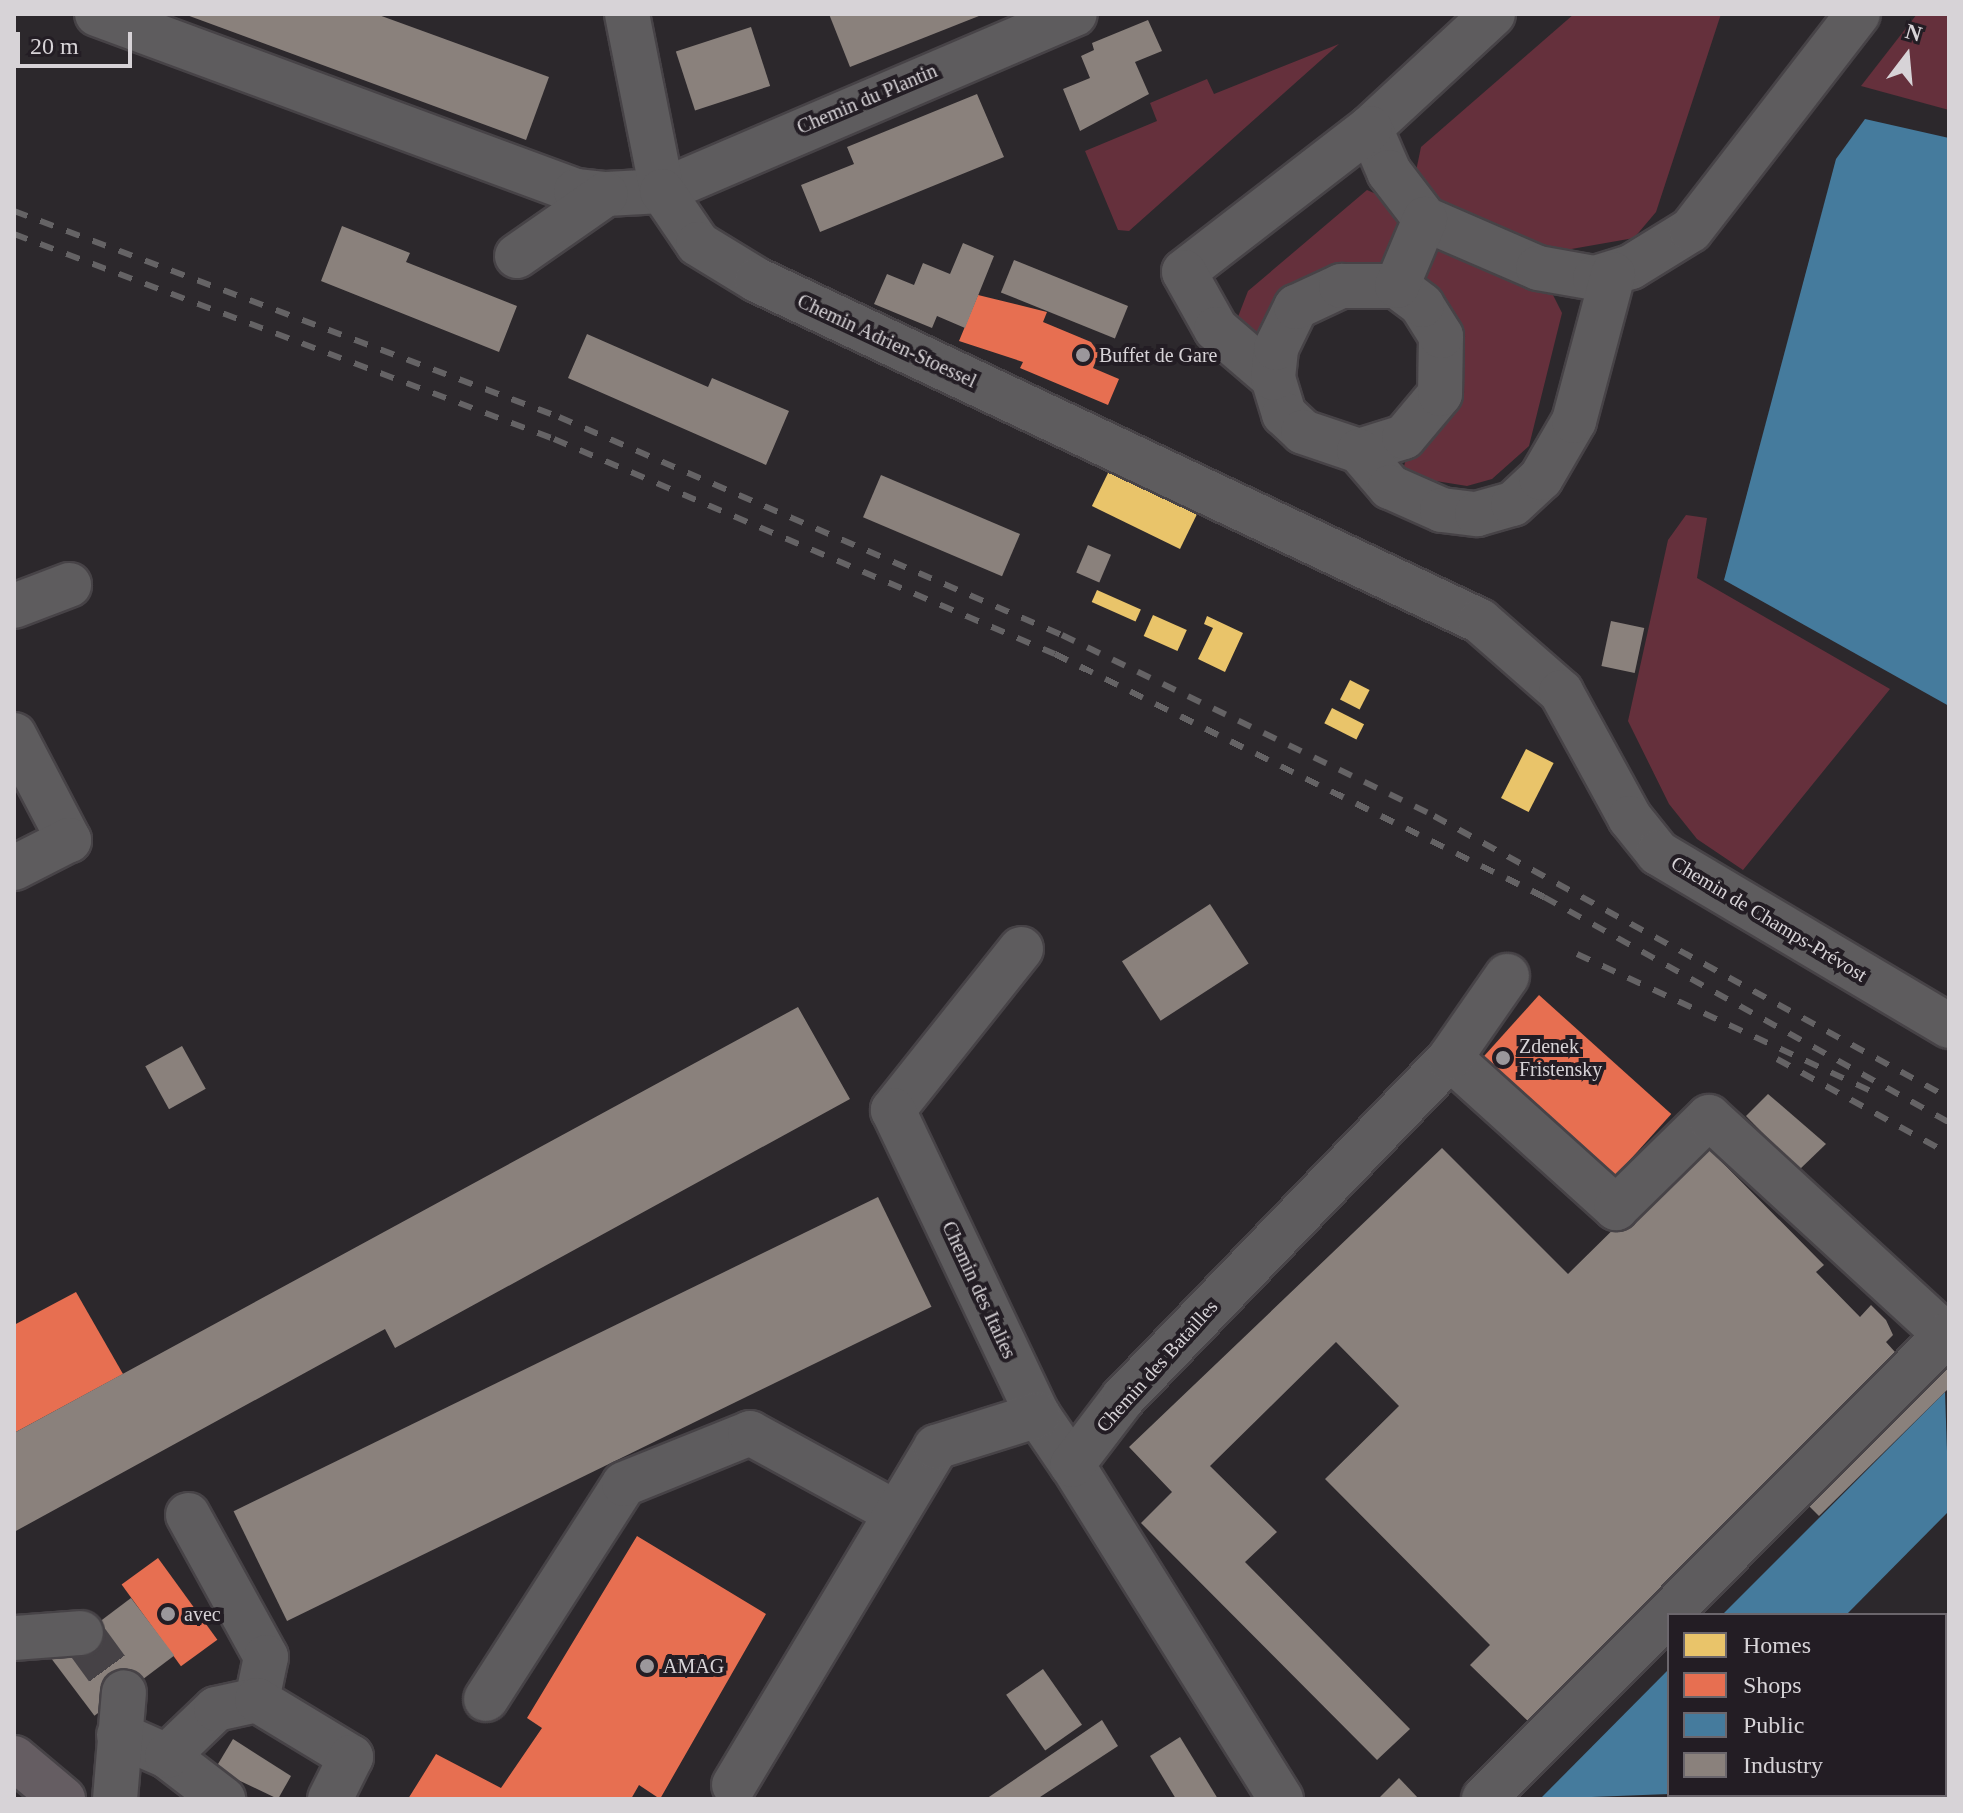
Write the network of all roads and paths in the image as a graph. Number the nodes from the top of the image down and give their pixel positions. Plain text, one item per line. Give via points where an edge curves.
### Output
1 (97, 14) edge
2 (627, 14) edge
3 (1075, 14) edge
4 (1493, 14) edge
5 (1858, 14) edge
6 (1370, 128) junction
7 (662, 191) junction
8 (606, 194) junction
9 (1425, 219) junction
10 (517, 256) dead end
11 (1613, 274) junction
12 (1397, 286) junction
13 (1273, 378) junction
14 (1359, 451) junction
15 (69, 585) dead end
16 (14, 606) edge
17 (14, 735) edge
18 (1613, 787) joint
19 (14, 868) edge
20 (1021, 949) dead end
21 (1507, 976) dead end
22 (1949, 1026) edge
23 (1450, 1058) junction
24 (1038, 1415) junction
25 (1072, 1465) junction
26 (896, 1513) junction
27 (188, 1515) dead end
28 (1669, 1613) edge
29 (1667, 1615) edge
30 (81, 1633) dead end
31 (14, 1638) edge
32 (124, 1692) tunnel mouth
33 (486, 1699) dead end
34 (257, 1700) junction
35 (119, 1735) junction
36 (167, 1756) junction
37 (14, 1758) edge
38 (734, 1785) dead end
39 (63, 1799) edge
40 (115, 1799) edge
41 (223, 1799) edge
42 (330, 1799) edge
43 (1281, 1799) edge
44 (1484, 1799) edge

1 - 8 street via 576,191
2 - 7 street
3 - 7 street, Chemin du Plantin
4 - 6 street
5 - 11 street via 1691,230
6 - 9 street via 1389,172
6 - 13 street via 1184,272 1216,329
7 - 8 street
7 - 18 street, Chemin Adrien-Stoessel via 698,244 757,280 1480,621 1561,692
8 - 10 street
9 - 11 street via 1538,268
9 - 12 street
11 - 14 street via 1574,421 1541,478 1513,504 1477,514 1442,510 1390,487
12 - 13 street via 1341,286 1296,307 1276,348
12 - 14 street via 1422,305 1441,336 1440,394 1404,437
13 - 14 street via 1284,414 1303,432
15 - 16 street
17 - 19 street via 69,840
18 - 22 street, Chemin de Champs-Prévost via 1658,853
20 - 24 street, Chemin des Italies via 893,1110
21 - 23 street, Chemin des Batailles
23 - 25 street, Chemin des Batailles via 1123,1398
23 - 28 street via 1616,1208 1709,1117 1946,1335
24 - 25 street, Chemin des Italies
24 - 26 street via 936,1447
25 - 43 street
26 - 33 street via 750,1433 624,1484
26 - 38 street
27 - 34 street via 266,1657
29 - 44 street
30 - 31 street
32 - 35 street
34 - 36 street via 216,1709
34 - 42 street via 351,1757
35 - 36 street
35 - 40 street
36 - 41 street
37 - 39 main road

